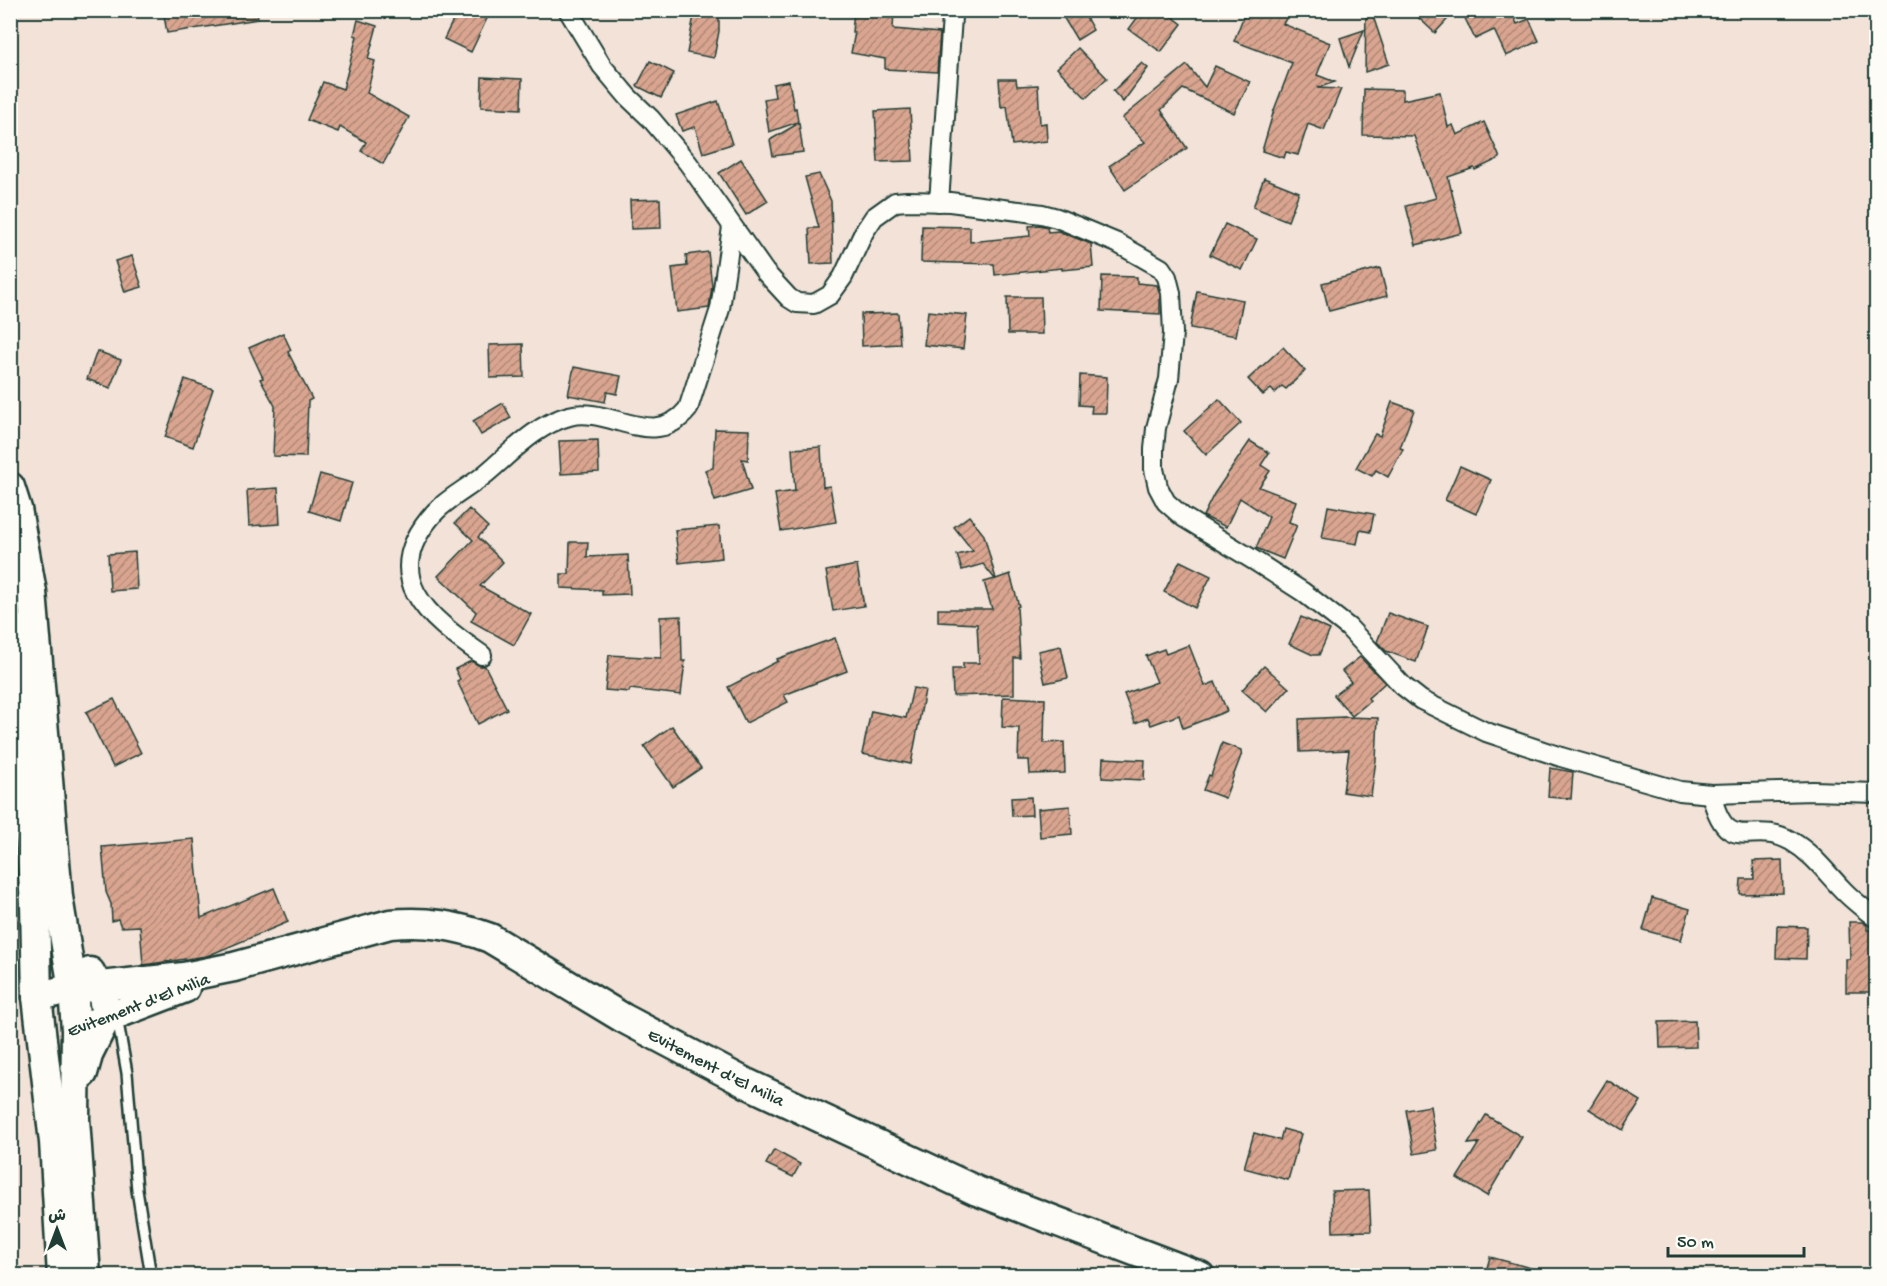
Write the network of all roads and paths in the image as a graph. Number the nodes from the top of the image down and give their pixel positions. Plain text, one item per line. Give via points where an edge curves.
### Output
1 (568, 10) edge
2 (952, 17) dead end
3 (939, 202) junction
4 (732, 227) junction
5 (10, 487) edge
6 (10, 626) edge
7 (482, 655) dead end
8 (1876, 793) edge
9 (1711, 794) junction
10 (1876, 918) edge
11 (234, 967) junction
12 (86, 988) junction
13 (37, 997) junction
14 (111, 1016) junction
15 (76, 1030) junction
16 (40, 1031) junction
17 (75, 1119) junction
18 (62, 1275) edge
19 (86, 1275) edge
20 (151, 1275) edge
21 (1200, 1275) edge

1 - 4 street via 602,66 671,142
2 - 3 street
3 - 4 street via 895,202 874,217 838,286 814,304 789,298
3 - 9 street via 1057,218 1117,243 1161,268 1171,293 1173,322 1169,380 1154,449 1156,478 1166,502 1183,517 1303,592 1348,627 1421,700 1486,732 1561,758 1680,791
4 - 7 street via 720,309 688,409 676,422 640,428 597,415 556,420 447,501 419,534 410,561 413,591 431,615
5 - 12 main road via 32,592 58,897
6 - 13 main road via 28,801
8 - 9 street
9 - 10 street via 1720,821 1728,831 1790,840
11 - 12 main road, Evitement d'El Milia
11 - 14 main road, Evitement d'El Milia
11 - 21 main road, Evitement d'El Milia via 390,924 441,923 466,929 490,938 623,1018 746,1083 977,1191
12 - 13 main road, Evitement d'El Milia
12 - 14 main road via 106,1005
12 - 15 main road
13 - 16 main road
14 - 15 main road, Evitement d'El Milia
14 - 17 main road via 85,1064
14 - 20 lane via 127,1073 137,1190
15 - 16 main road, Evitement d'El Milia via 58,1034
15 - 17 main road
16 - 18 main road via 54,1142
17 - 19 main road

